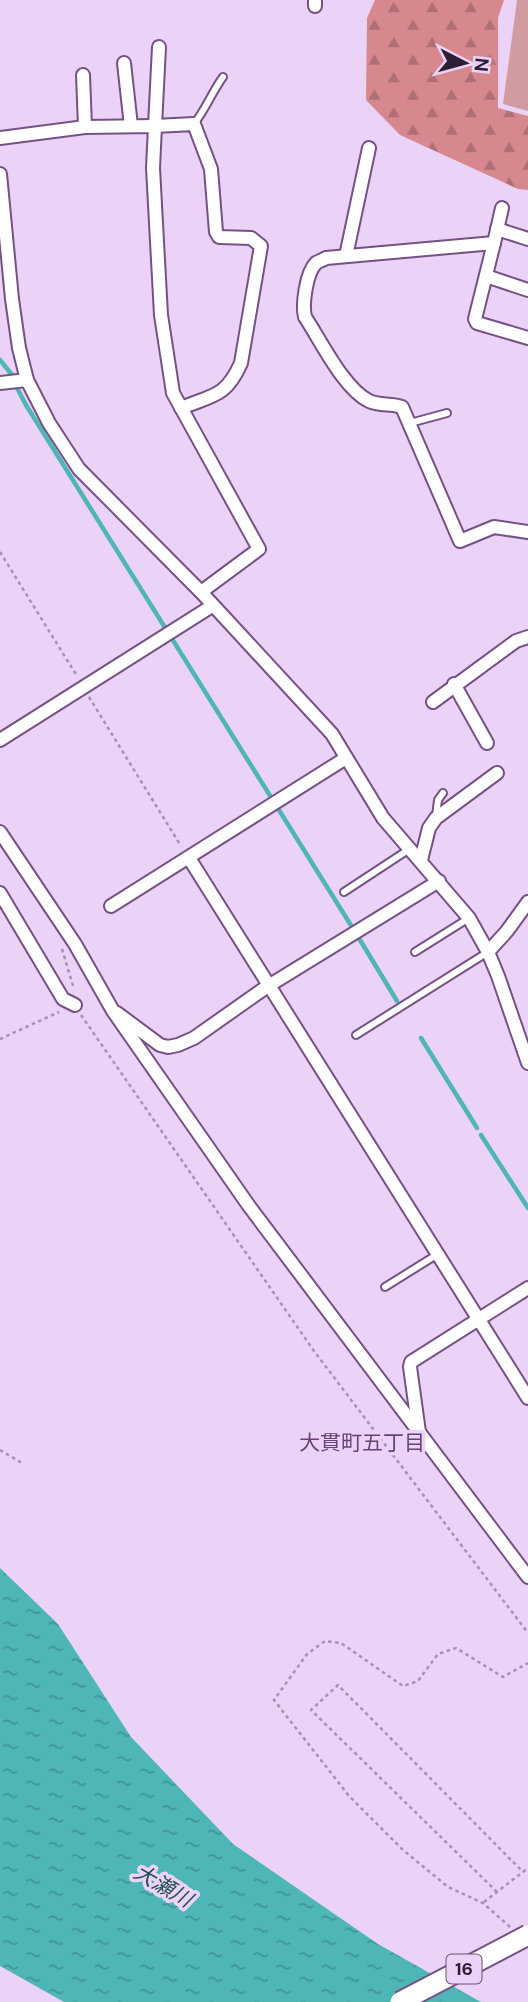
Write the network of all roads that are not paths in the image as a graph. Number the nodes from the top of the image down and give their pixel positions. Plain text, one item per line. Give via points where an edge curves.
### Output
1 (159, 47) dead end
2 (124, 63) dead end
3 (83, 75) dead end
4 (223, 77) dead end
5 (194, 124) junction
6 (131, 126) junction
7 (155, 126) junction
8 (85, 127) junction
9 (0, 138) edge
10 (369, 148) dead end
11 (0, 174) edge
12 (502, 208) dead end
13 (497, 229) junction
14 (528, 239) edge
15 (494, 243) junction
16 (346, 256) junction
17 (486, 276) junction
18 (528, 290) edge
19 (528, 338) edge
20 (27, 380) junction
21 (0, 383) edge
22 (181, 408) junction
23 (447, 413) dead end
24 (408, 424) junction
25 (528, 532) edge
26 (201, 592) junction
27 (212, 606) junction
28 (528, 637) edge
29 (454, 684) junction
30 (433, 702) dead end
31 (0, 740) edge
32 (487, 743) dead end
33 (346, 758) junction
34 (497, 772) dead end
35 (443, 793) dead end
36 (436, 818) junction
37 (0, 832) edge
38 (408, 850) junction
39 (189, 858) junction
40 (421, 860) junction
41 (439, 881) junction
42 (344, 892) dead end
43 (0, 893) edge
44 (528, 902) edge
45 (111, 906) dead end
46 (469, 918) junction
47 (415, 952) dead end
48 (488, 952) junction
49 (271, 986) junction
50 (75, 1005) road end
51 (113, 1011) junction
52 (356, 1035) dead end
53 (528, 1063) edge
54 (438, 1254) junction
55 (386, 1287) dead end
56 (528, 1288) edge
57 (477, 1318) junction
58 (528, 1398) edge
59 (420, 1435) junction
60 (528, 1577) edge
61 (528, 1935) edge
62 (400, 2002) edge

1 - 7 street
2 - 6 street
3 - 8 street
4 - 5 lane
5 - 7 street
5 - 22 street via 211,169 216,232 219,237 251,238 261,246 241,363 234,379 226,390
6 - 7 street
6 - 8 street
7 - 22 street via 161,315 173,393
8 - 9 street
10 - 16 street
11 - 20 street via 12,299
12 - 13 street
13 - 14 street
13 - 15 street
15 - 16 street
15 - 17 street
16 - 24 street via 316,263 302,305 305,317 352,388 367,400 402,407
17 - 18 street
17 - 19 street via 477,323
20 - 21 street
20 - 26 street via 79,469
22 - 26 street via 259,549
23 - 24 lane
24 - 25 street via 460,541 494,527
26 - 27 street
27 - 31 street
27 - 33 street via 332,734
28 - 29 street
29 - 30 street
29 - 32 street
33 - 38 street
33 - 39 street
34 - 36 street
35 - 36 lane
36 - 40 street
37 - 51 street
38 - 40 street
38 - 42 lane
39 - 45 street
39 - 49 street
40 - 41 street
41 - 46 street
41 - 49 street
43 - 50 street via 63,999
44 - 48 street
46 - 47 lane
46 - 48 street
48 - 52 lane
48 - 53 street
49 - 51 street via 194,1038 168,1047
49 - 54 street
51 - 59 street via 249,1206
54 - 55 lane
54 - 57 street
56 - 57 street
57 - 58 street
57 - 59 street via 411,1362
59 - 60 street
61 - 62 main road, 16, bridge

